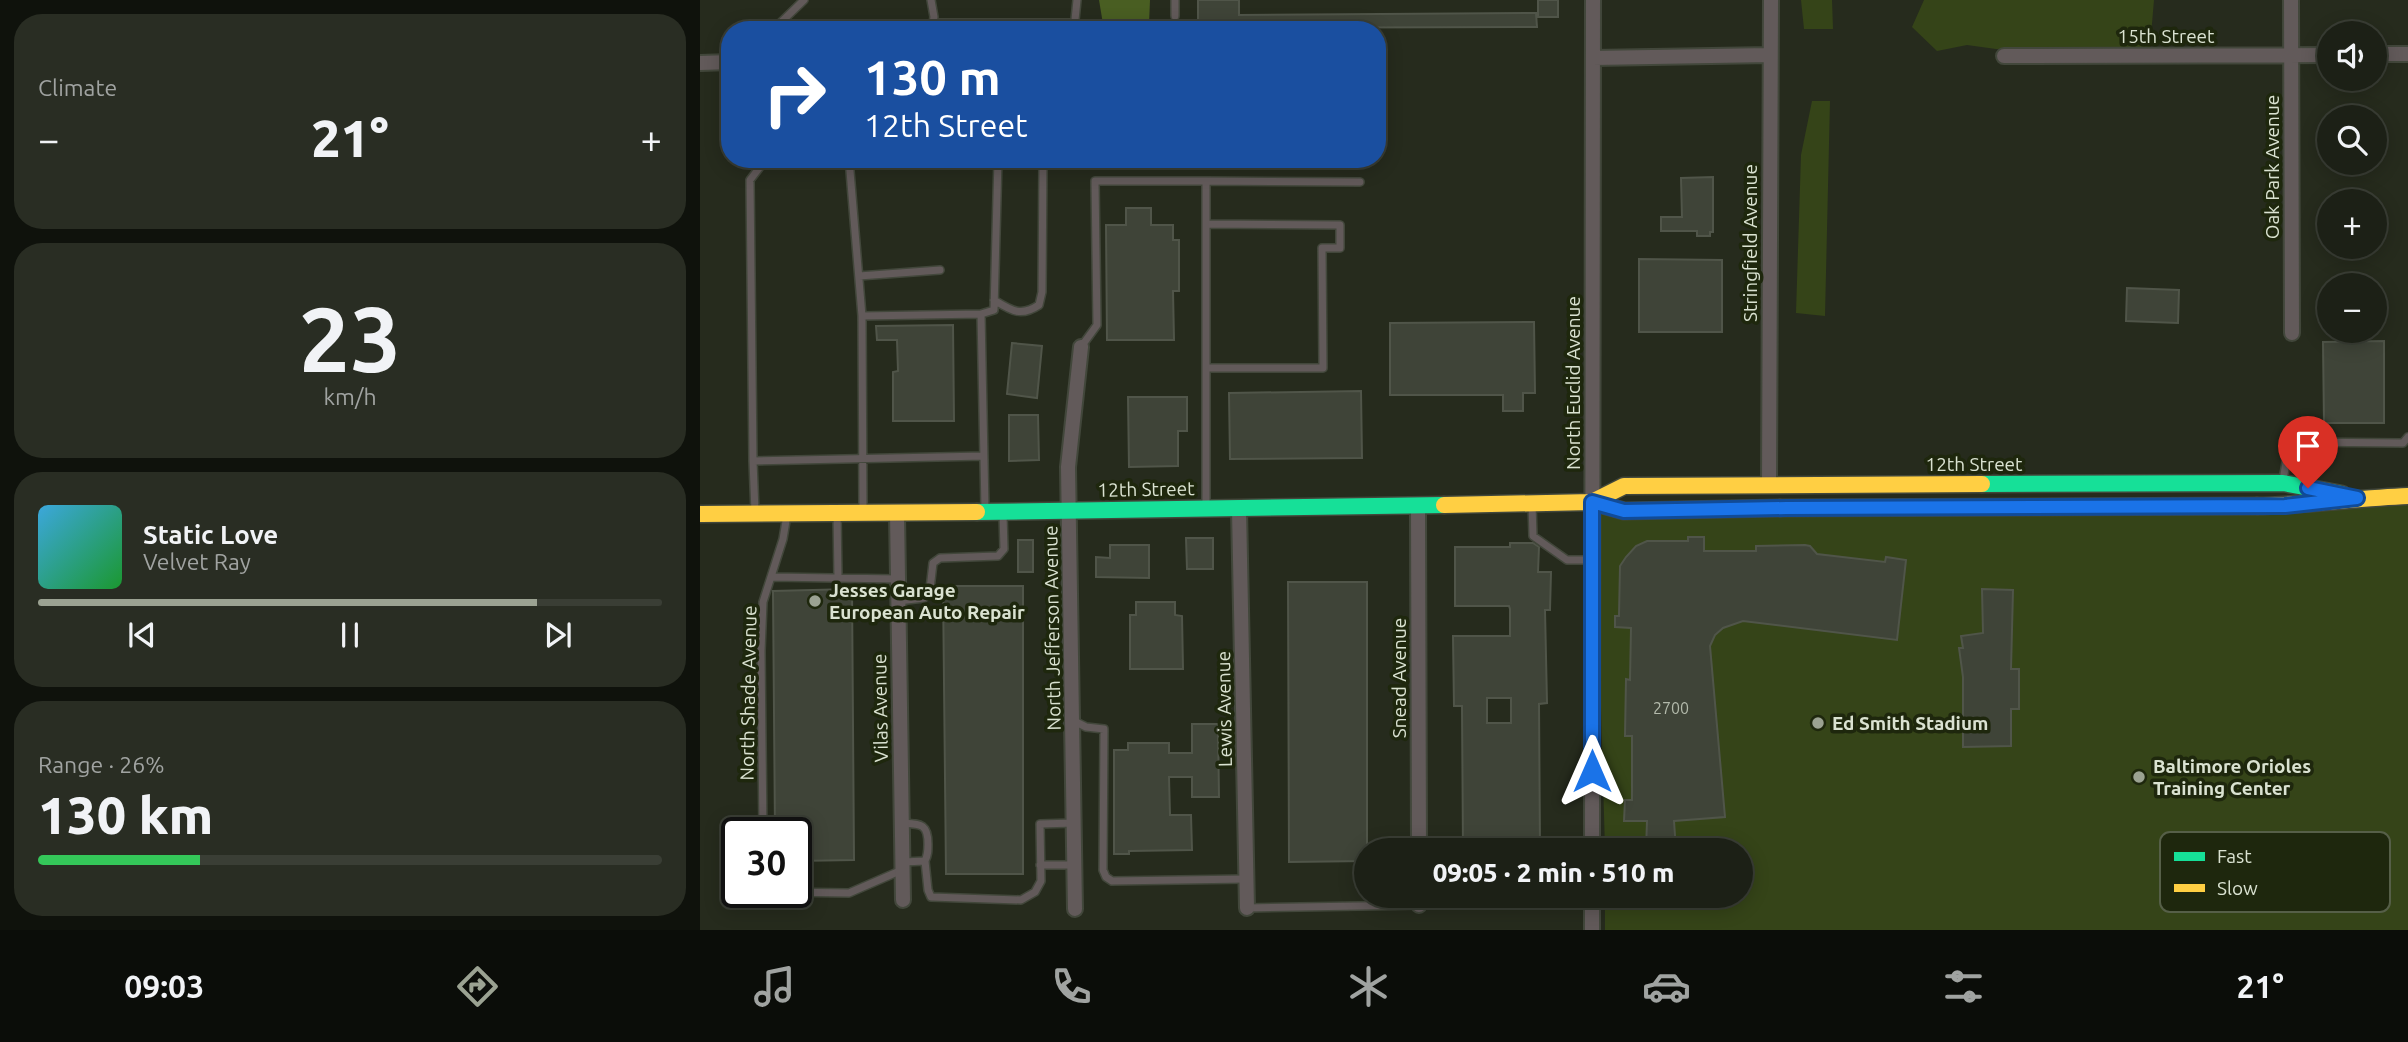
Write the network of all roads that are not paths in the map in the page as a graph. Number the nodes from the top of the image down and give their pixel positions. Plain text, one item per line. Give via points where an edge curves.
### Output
1 (804, 0) edge
2 (930, 0) edge
3 (1077, 0) edge
4 (1175, 0) edge
5 (1593, 0) edge
6 (1771, 0) edge
7 (2291, 0) edge
8 (1175, 16) dead end
9 (783, 21) edge
10 (932, 21) edge
11 (1075, 21) edge
12 (2387, 54) edge
13 (2408, 54) edge
14 (1770, 55) junction
15 (2291, 55) junction
16 (2317, 55) edge
17 (2004, 56) dead end
18 (1593, 58) junction
19 (721, 62) edge
20 (700, 63) edge
21 (759, 168) edge
22 (850, 168) edge
23 (998, 168) edge
24 (1043, 168) edge
25 (1206, 181) junction
26 (1360, 182) dead end
27 (1206, 224) junction
28 (940, 270) dead end
29 (859, 276) junction
30 (994, 300) junction
31 (981, 314) junction
32 (862, 316) junction
33 (2292, 333) dead end
34 (1081, 347) joint
35 (1206, 368) junction
36 (2408, 437) edge
37 (984, 456) junction
38 (863, 458) junction
39 (753, 461) junction
40 (2283, 483) junction
41 (1769, 485) junction
42 (2408, 496) edge
43 (2357, 498) junction
44 (1592, 502) junction
45 (1532, 503) junction
46 (1418, 506) junction
47 (2285, 506) junction
48 (1206, 509) junction
49 (1239, 509) junction
50 (1003, 512) junction
51 (1069, 512) junction
52 (985, 513) junction
53 (700, 514) edge
54 (755, 514) junction
55 (837, 514) junction
56 (863, 514) junction
57 (897, 514) junction
58 (787, 515) junction
59 (1592, 560) junction
60 (772, 577) junction
61 (838, 578) junction
62 (897, 579) junction
63 (898, 601) junction
64 (1072, 720) junction
65 (762, 817) edge
66 (902, 822) junction
67 (1074, 822) junction
68 (1419, 838) edge
69 (1592, 838) edge
70 (925, 861) junction
71 (1040, 865) junction
72 (1074, 865) junction
73 (902, 866) junction
74 (1246, 879) junction
75 (812, 892) edge
76 (903, 900) dead end
77 (1354, 904) edge
78 (1247, 908) joint
79 (1592, 908) edge
80 (1075, 909) dead end
81 (1592, 930) edge

1 - 9 lane
2 - 10 lane
3 - 11 lane
4 - 8 lane
5 - 18 street, North Euclid Avenue
6 - 14 street, Stringfield Avenue
7 - 15 street, Oak Park Avenue
12 - 13 street
14 - 18 street
14 - 41 street, Stringfield Avenue
15 - 16 street, 15th Street
15 - 17 street, 15th Street
15 - 33 street, Oak Park Avenue
18 - 44 street, North Euclid Avenue
19 - 20 street
21 - 39 lane via 750,180
22 - 29 lane
23 - 30 lane
24 - 30 lane via 1039,305 1021,312
25 - 26 lane
25 - 27 lane
25 - 34 lane via 1095,181 1097,325
27 - 35 lane
27 - 35 lane via 1340,225 1340,248 1322,248 1323,368
28 - 29 lane
29 - 32 lane
30 - 31 lane via 994,310
31 - 32 lane
31 - 37 lane
32 - 38 lane
34 - 51 street, North Jefferson Avenue via 1068,467
35 - 48 lane
36 - 40 lane via 2403,443 2298,442 2285,457
37 - 38 lane
37 - 52 lane
38 - 39 lane
38 - 56 lane
39 - 54 lane
40 - 41 street, 12th Street
40 - 43 street, 12th Street
40 - 47 lane
41 - 44 street, 12th Street via 1624,486
42 - 43 street, 12th Street
43 - 47 street, 12th Street
44 - 45 street, 12th Street
44 - 47 street, 12th Street via 1624,511
44 - 59 street, North Euclid Avenue
45 - 46 street, 12th Street
45 - 59 lane via 1533,536 1566,560
46 - 49 street, 12th Street
46 - 68 street, Snead Avenue
48 - 49 street, 12th Street
48 - 51 street, 12th Street
49 - 74 street, Lewis Avenue
50 - 51 street, 12th Street
50 - 52 street, 12th Street
50 - 63 lane via 1004,549 999,556 940,558 933,563 930,589 924,598
51 - 64 street, North Jefferson Avenue
52 - 57 street, 12th Street
53 - 54 street, 12th Street
54 - 58 street, 12th Street
55 - 56 street, 12th Street
55 - 58 street, 12th Street
55 - 61 lane
56 - 57 street, 12th Street
57 - 62 street, Vilas Avenue
58 - 60 lane, North Shade Avenue
59 - 69 street, North Euclid Avenue
60 - 61 lane
60 - 65 lane, North Shade Avenue via 764,603 761,651
61 - 62 lane
62 - 63 street, Vilas Avenue
63 - 66 street, Vilas Avenue
64 - 67 street, North Jefferson Avenue
64 - 74 lane via 1104,729 1106,877 1112,881
66 - 70 lane via 918,824 928,832
66 - 73 street, Vilas Avenue
67 - 71 lane via 1040,824
67 - 72 street, North Jefferson Avenue
70 - 71 lane via 928,890 931,897 938,898 1021,900 1035,892 1041,881
70 - 73 lane
71 - 72 lane
72 - 80 street, North Jefferson Avenue
73 - 75 lane via 849,893
73 - 76 street, Vilas Avenue
74 - 78 street, Lewis Avenue
77 - 78 lane
79 - 81 street

